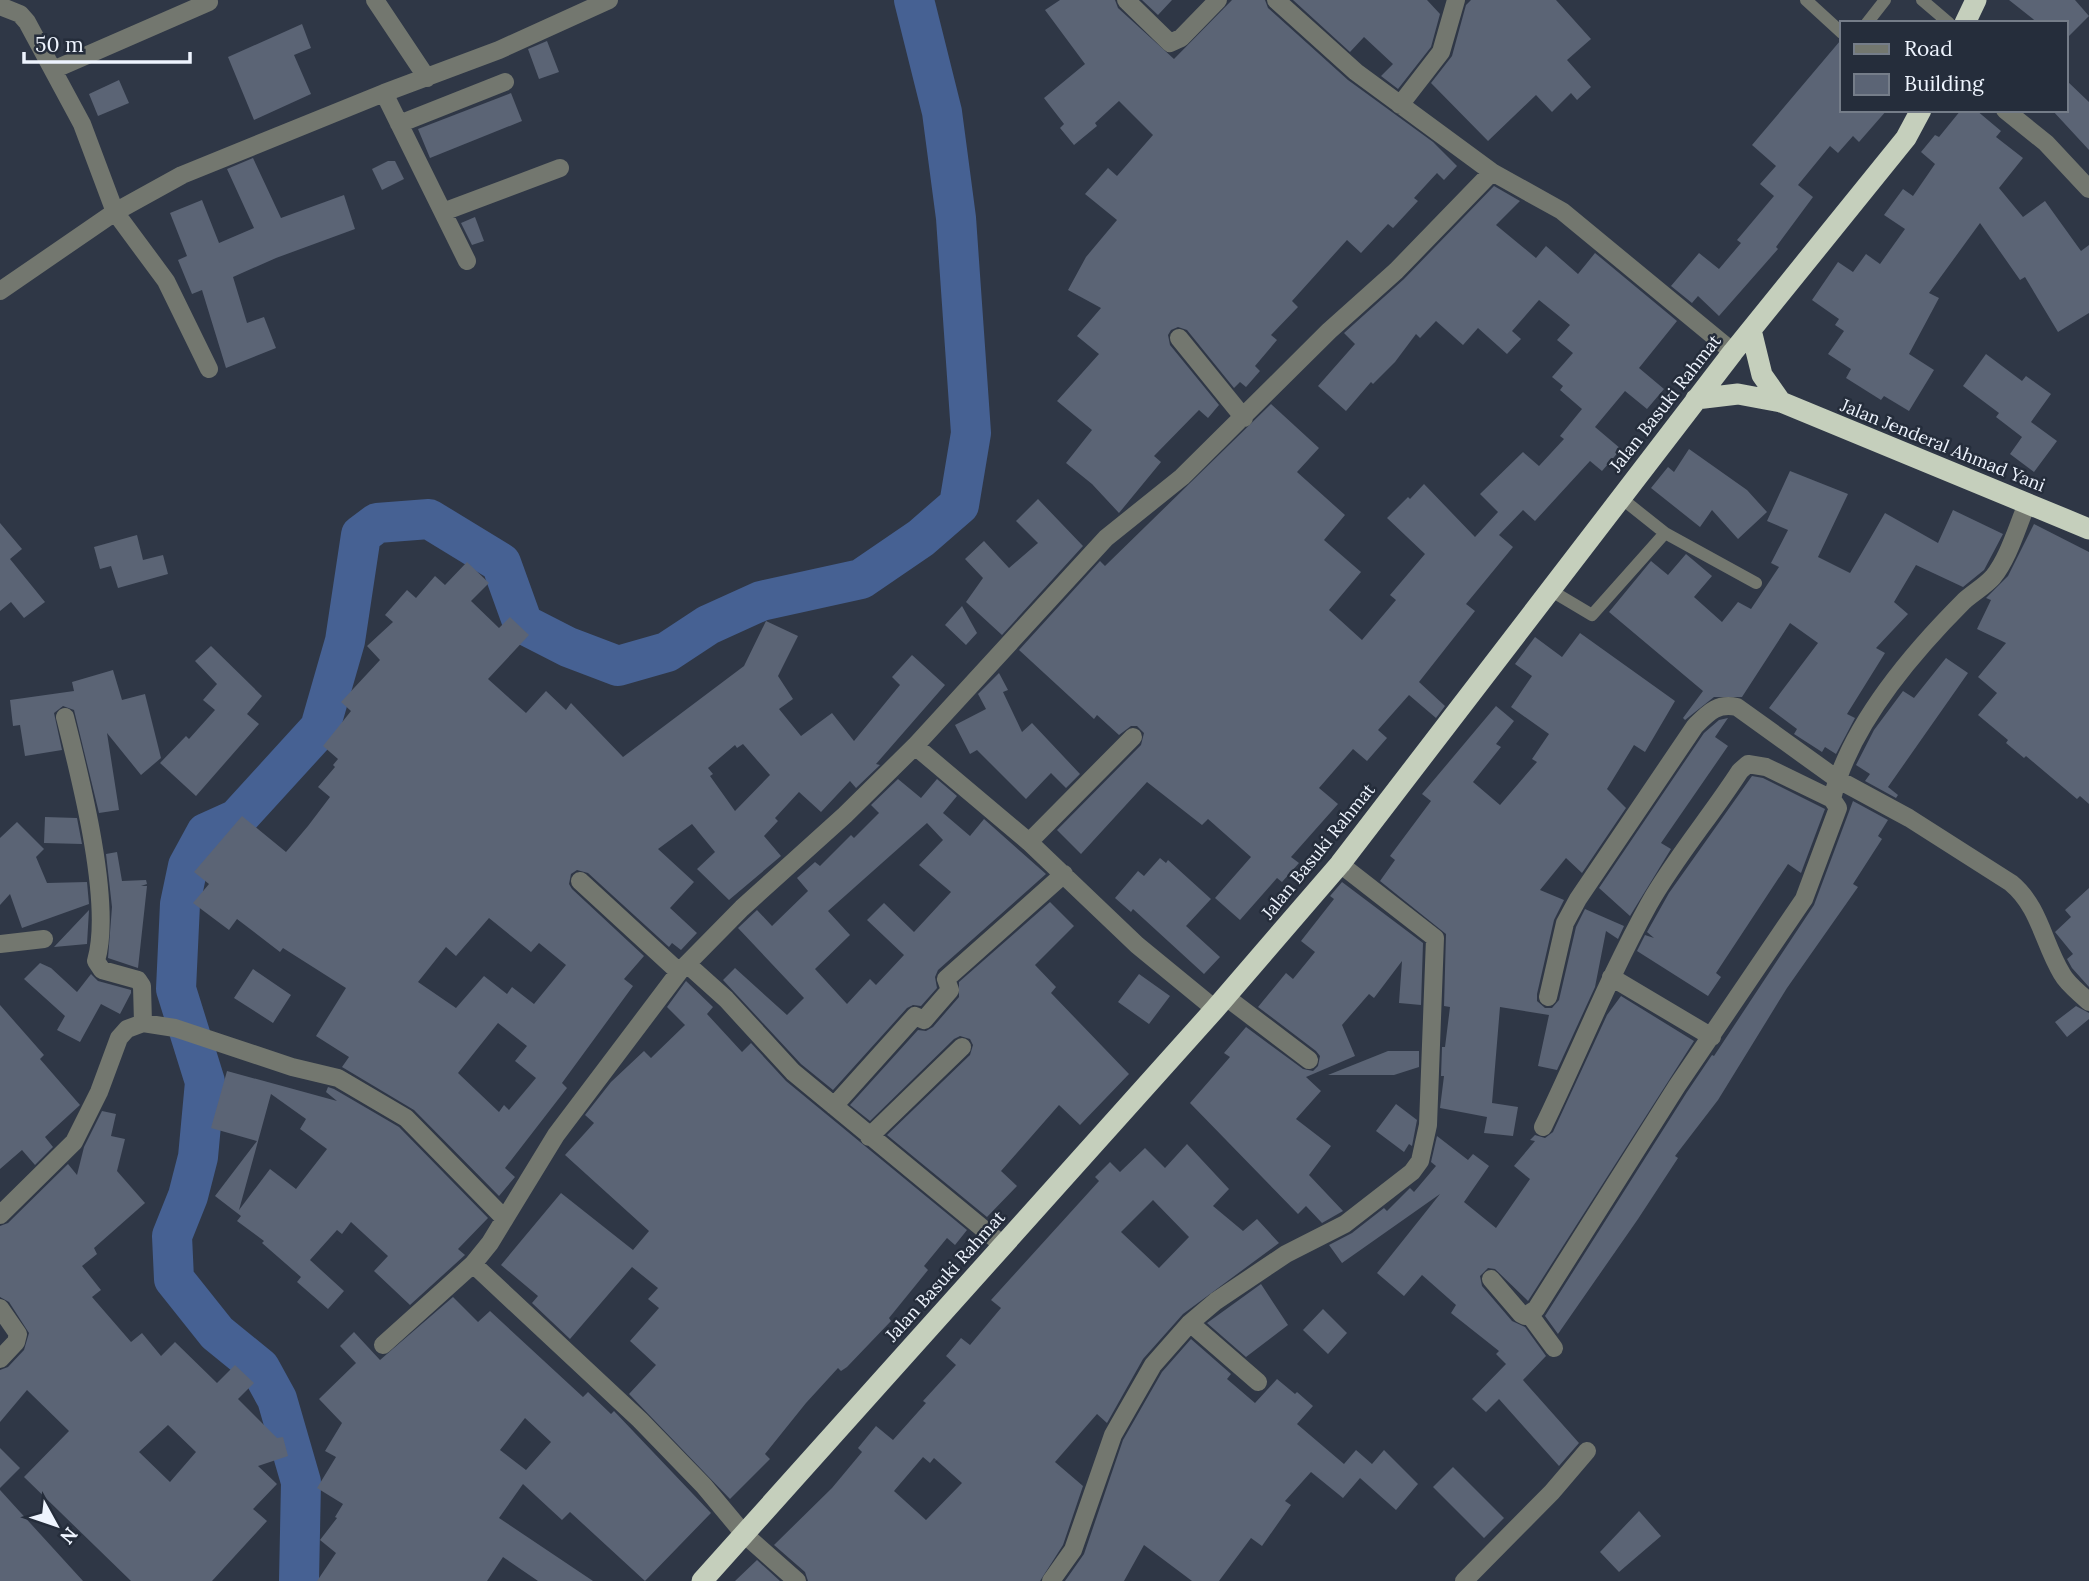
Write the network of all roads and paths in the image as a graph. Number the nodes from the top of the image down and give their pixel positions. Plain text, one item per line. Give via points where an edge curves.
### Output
1 (375, 0) edge
2 (609, 0) edge
3 (1126, 0) edge
4 (1218, 0) edge
5 (1276, 0) edge
6 (1456, 0) edge
7 (1808, 0) edge
8 (1885, 0) edge
9 (1922, 0) edge
10 (1976, 0) edge
11 (209, 2) dead end
12 (0, 6) edge
13 (1869, 21) edge
14 (1947, 21) edge
15 (1966, 21) edge
16 (1840, 31) edge
17 (53, 70) junction
18 (427, 78) junction
19 (505, 82) dead end
20 (384, 93) junction
21 (1400, 104) junction
22 (1920, 112) edge
23 (2007, 112) edge
24 (399, 124) junction
25 (560, 168) dead end
26 (1492, 172) junction
27 (2089, 189) edge
28 (115, 212) junction
29 (443, 212) junction
30 (467, 261) dead end
31 (0, 291) edge
32 (1751, 330) junction
33 (1179, 338) dead end
34 (1733, 352) junction
35 (209, 369) dead end
36 (1696, 400) junction
37 (1781, 402) junction
38 (1244, 418) junction
39 (1621, 498) junction
40 (2027, 504) junction
41 (2089, 528) edge
42 (1664, 533) junction
43 (1756, 583) dead end
44 (1550, 590) junction
45 (65, 717) dead end
46 (1133, 737) dead end
47 (915, 746) junction
48 (1837, 779) junction
49 (1832, 799) junction
50 (1029, 842) junction
51 (1340, 864) junction
52 (1064, 874) junction
53 (580, 881) dead end
54 (44, 939) dead end
55 (0, 944) edge
56 (683, 968) junction
57 (1611, 977) junction
58 (1548, 997) dead end
59 (2089, 1002) edge
60 (1220, 1003) junction
61 (143, 1024) junction
62 (1712, 1037) junction
63 (962, 1047) dead end
64 (1309, 1060) dead end
65 (834, 1106) junction
66 (1543, 1126) dead end
67 (869, 1137) junction
68 (0, 1214) edge
69 (505, 1219) junction
70 (1004, 1246) junction
71 (473, 1264) junction
72 (1491, 1279) dead end
73 (0, 1308) edge
74 (1529, 1314) junction
75 (1190, 1323) junction
76 (383, 1345) dead end
77 (1555, 1348) dead end
78 (0, 1359) edge
79 (1258, 1382) dead end
80 (1587, 1451) dead end
81 (744, 1534) junction
82 (702, 1581) edge
83 (797, 1581) edge
84 (1051, 1581) edge
85 (1464, 1581) edge

1 - 18 street
2 - 18 street
3 - 4 street via 1170,43 1181,38
5 - 21 street
6 - 21 street via 1441,52
7 - 16 lane
8 - 13 lane
9 - 14 lane
10 - 15 highway
11 - 17 street
12 - 17 street via 20,14
17 - 28 street via 82,124
18 - 20 street
19 - 24 street
20 - 24 street
20 - 28 street via 227,155
21 - 26 street
22 - 32 highway, Jalan Basuki Rahmat via 1906,138
23 - 27 street via 2046,143
24 - 29 street
25 - 29 street
26 - 34 street via 1562,211
26 - 38 street
28 - 31 street
28 - 35 street via 166,281
29 - 30 street
32 - 34 highway, Jalan Basuki Rahmat
32 - 37 highway via 1762,375
33 - 38 street
34 - 36 highway, Jalan Basuki Rahmat
36 - 37 highway, Jalan Jenderal Ahmad Yani via 1738,394
36 - 39 highway, Jalan Basuki Rahmat
37 - 40 highway, Jalan Jenderal Ahmad Yani
38 - 47 street via 1182,477 1107,538
39 - 42 lane
39 - 44 highway, Jalan Basuki Rahmat
40 - 41 highway, Jalan Jenderal Ahmad Yani
40 - 48 street via 1993,577 1906,663
42 - 43 lane
42 - 44 lane via 1592,615
44 - 51 highway, Jalan Basuki Rahmat
45 - 61 street via 84,794 98,894 102,943 96,961 102,970 138,979
46 - 50 street
47 - 50 street
47 - 56 street
48 - 49 street
48 - 58 street via 1737,707 1713,708 1695,726 1578,899 1565,923
48 - 59 street via 1909,818 2026,895 2060,971
49 - 57 street via 1766,767 1748,764 1651,901
49 - 62 street via 1838,808 1804,899
50 - 52 street
51 - 60 highway, Jalan Basuki Rahmat
51 - 75 street via 1435,938 1428,1125 1420,1161 1345,1224 1286,1254
52 - 60 street via 1137,945
52 - 65 street via 946,979 950,990 924,1020 915,1016
53 - 56 street
54 - 55 street
56 - 65 street via 726,999 793,1072
56 - 69 street via 556,1135
57 - 62 street
57 - 66 street
60 - 64 street
60 - 70 highway, Jalan Basuki Rahmat
61 - 68 street via 118,1038 99,1092 74,1142
61 - 69 street via 174,1028 338,1078 406,1118
62 - 74 street
63 - 67 street
65 - 67 street
67 - 70 street
69 - 71 street
70 - 81 highway, Jalan Basuki Rahmat
71 - 76 street
71 - 81 street via 640,1420
72 - 74 street via 1521,1314
73 - 78 street via 18,1334
74 - 77 street
75 - 79 street
75 - 84 street via 1153,1365 1113,1435 1073,1550
80 - 85 street
81 - 82 highway, Jalan Basuki Rahmat
81 - 83 street

